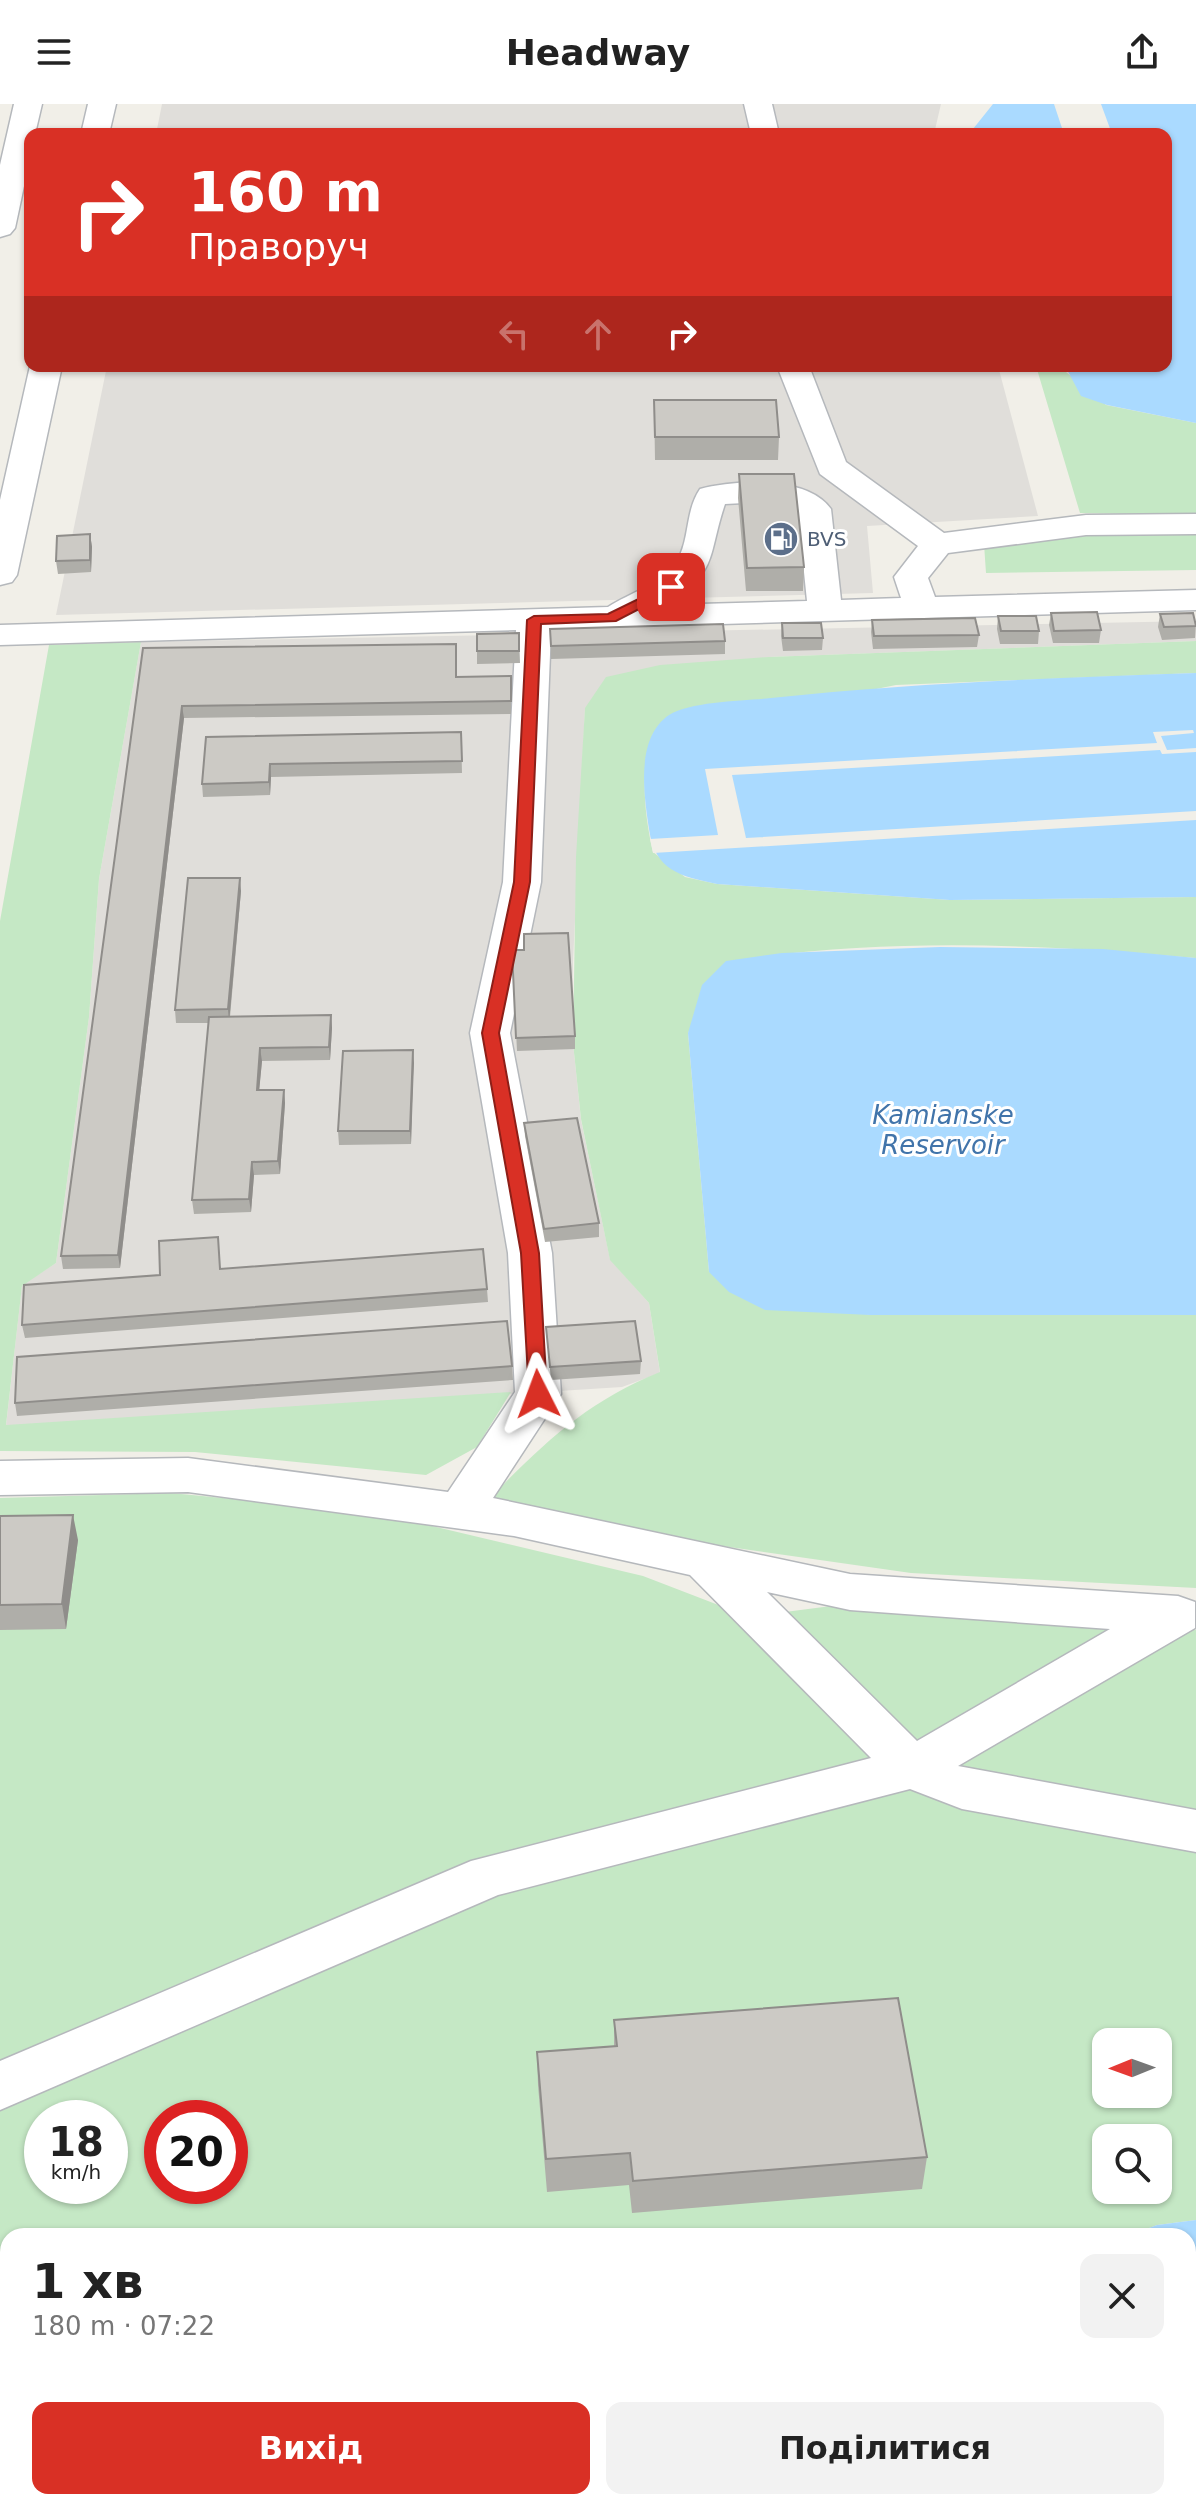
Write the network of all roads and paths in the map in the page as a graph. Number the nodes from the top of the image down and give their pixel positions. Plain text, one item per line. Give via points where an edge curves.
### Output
1 (28, 104) edge
2 (102, 104) edge
3 (758, 104) edge
4 (96, 128) edge
5 (764, 128) edge
6 (4, 194) edge
7 (0, 228) edge
8 (45, 372) edge
9 (795, 372) edge
10 (1196, 524) edge
11 (937, 544) junction
12 (0, 575) edge
13 (1196, 600) edge
14 (921, 608) junction
15 (825, 612) junction
16 (611, 618) junction
17 (534, 620) junction
18 (0, 635) edge
19 (0, 1478) edge
20 (460, 1511) junction
21 (705, 1560) junction
22 (1185, 1616) edge
23 (912, 1768) junction
24 (1196, 1831) edge
25 (0, 2086) edge

1 - 6 street
2 - 4 street
3 - 5 street
6 - 7 street
8 - 12 street
9 - 11 street via 832,467
10 - 11 street via 1086,525
11 - 14 street via 911,577
13 - 14 street
14 - 15 street
15 - 16 street
15 - 16 street via 814,509 788,494 743,492 712,496 703,512 698,555 671,587
16 - 17 street
17 - 18 street
17 - 20 street via 522,882 490,1033 530,1253 538,1394
19 - 20 street via 188,1475
20 - 21 street
21 - 22 street via 850,1592
21 - 23 street
22 - 23 street
23 - 24 street via 962,1789
23 - 25 street via 489,1876

